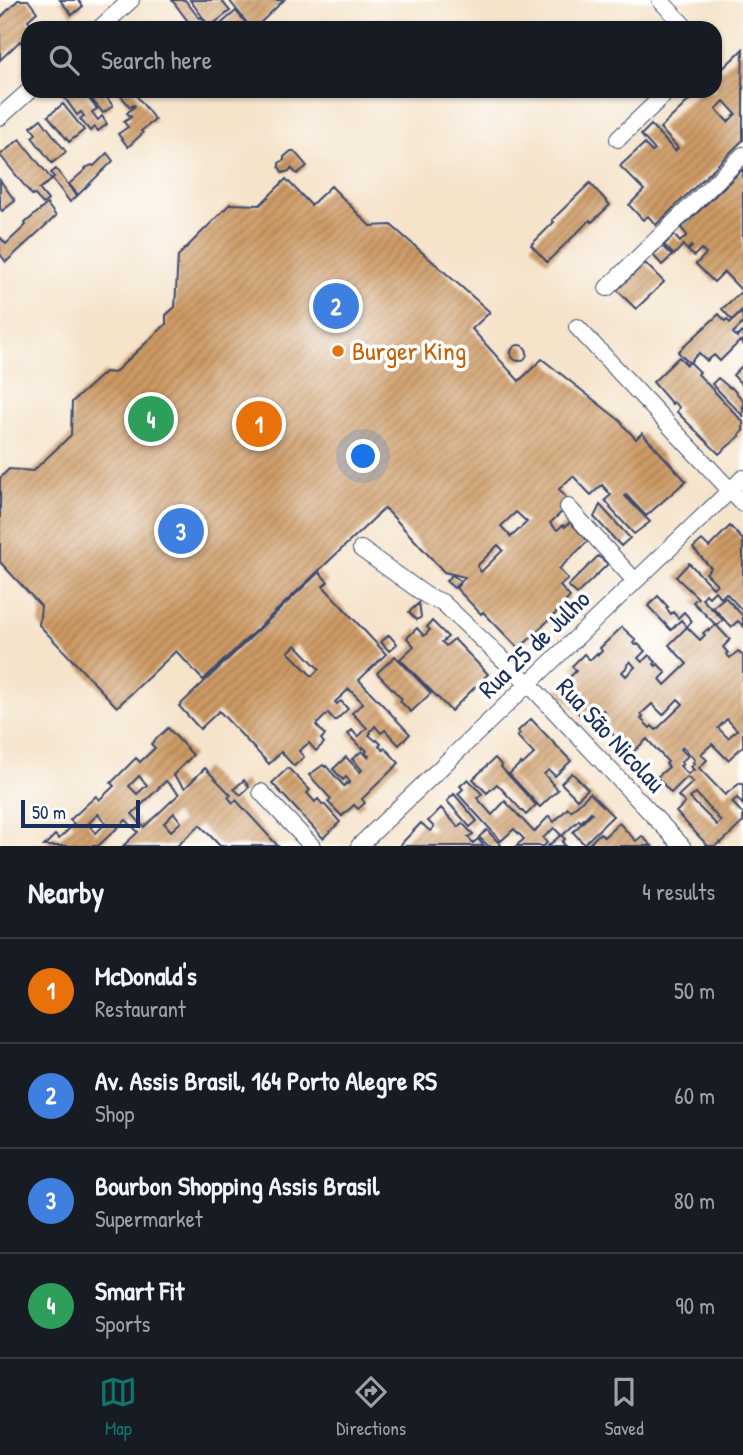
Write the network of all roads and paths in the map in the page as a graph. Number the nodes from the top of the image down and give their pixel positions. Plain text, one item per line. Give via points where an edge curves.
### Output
1 (131, 0) edge
2 (660, 0) edge
3 (108, 21) edge
4 (680, 21) edge
5 (21, 98) edge
6 (661, 98) edge
7 (0, 117) edge
8 (618, 139) dead end
9 (743, 155) edge
10 (607, 288) dead end
11 (577, 327) dead end
12 (743, 478) edge
13 (730, 490) junction
14 (743, 504) edge
15 (568, 507) dead end
16 (361, 549) dead end
17 (635, 581) junction
18 (528, 683) junction
19 (261, 792) dead end
20 (312, 846) edge
21 (359, 846) edge
22 (682, 846) edge

1 - 3 street
2 - 4 street
5 - 7 street
6 - 8 street
9 - 10 street
11 - 13 street
12 - 13 street, Rua 25 de Julho
13 - 14 street
13 - 17 street, Rua 25 de Julho
15 - 17 street
16 - 18 street, Rua São Nicolau via 442,602
17 - 18 street, Rua 25 de Julho
18 - 21 street, Rua 25 de Julho
18 - 22 street, Rua São Nicolau
19 - 20 street

